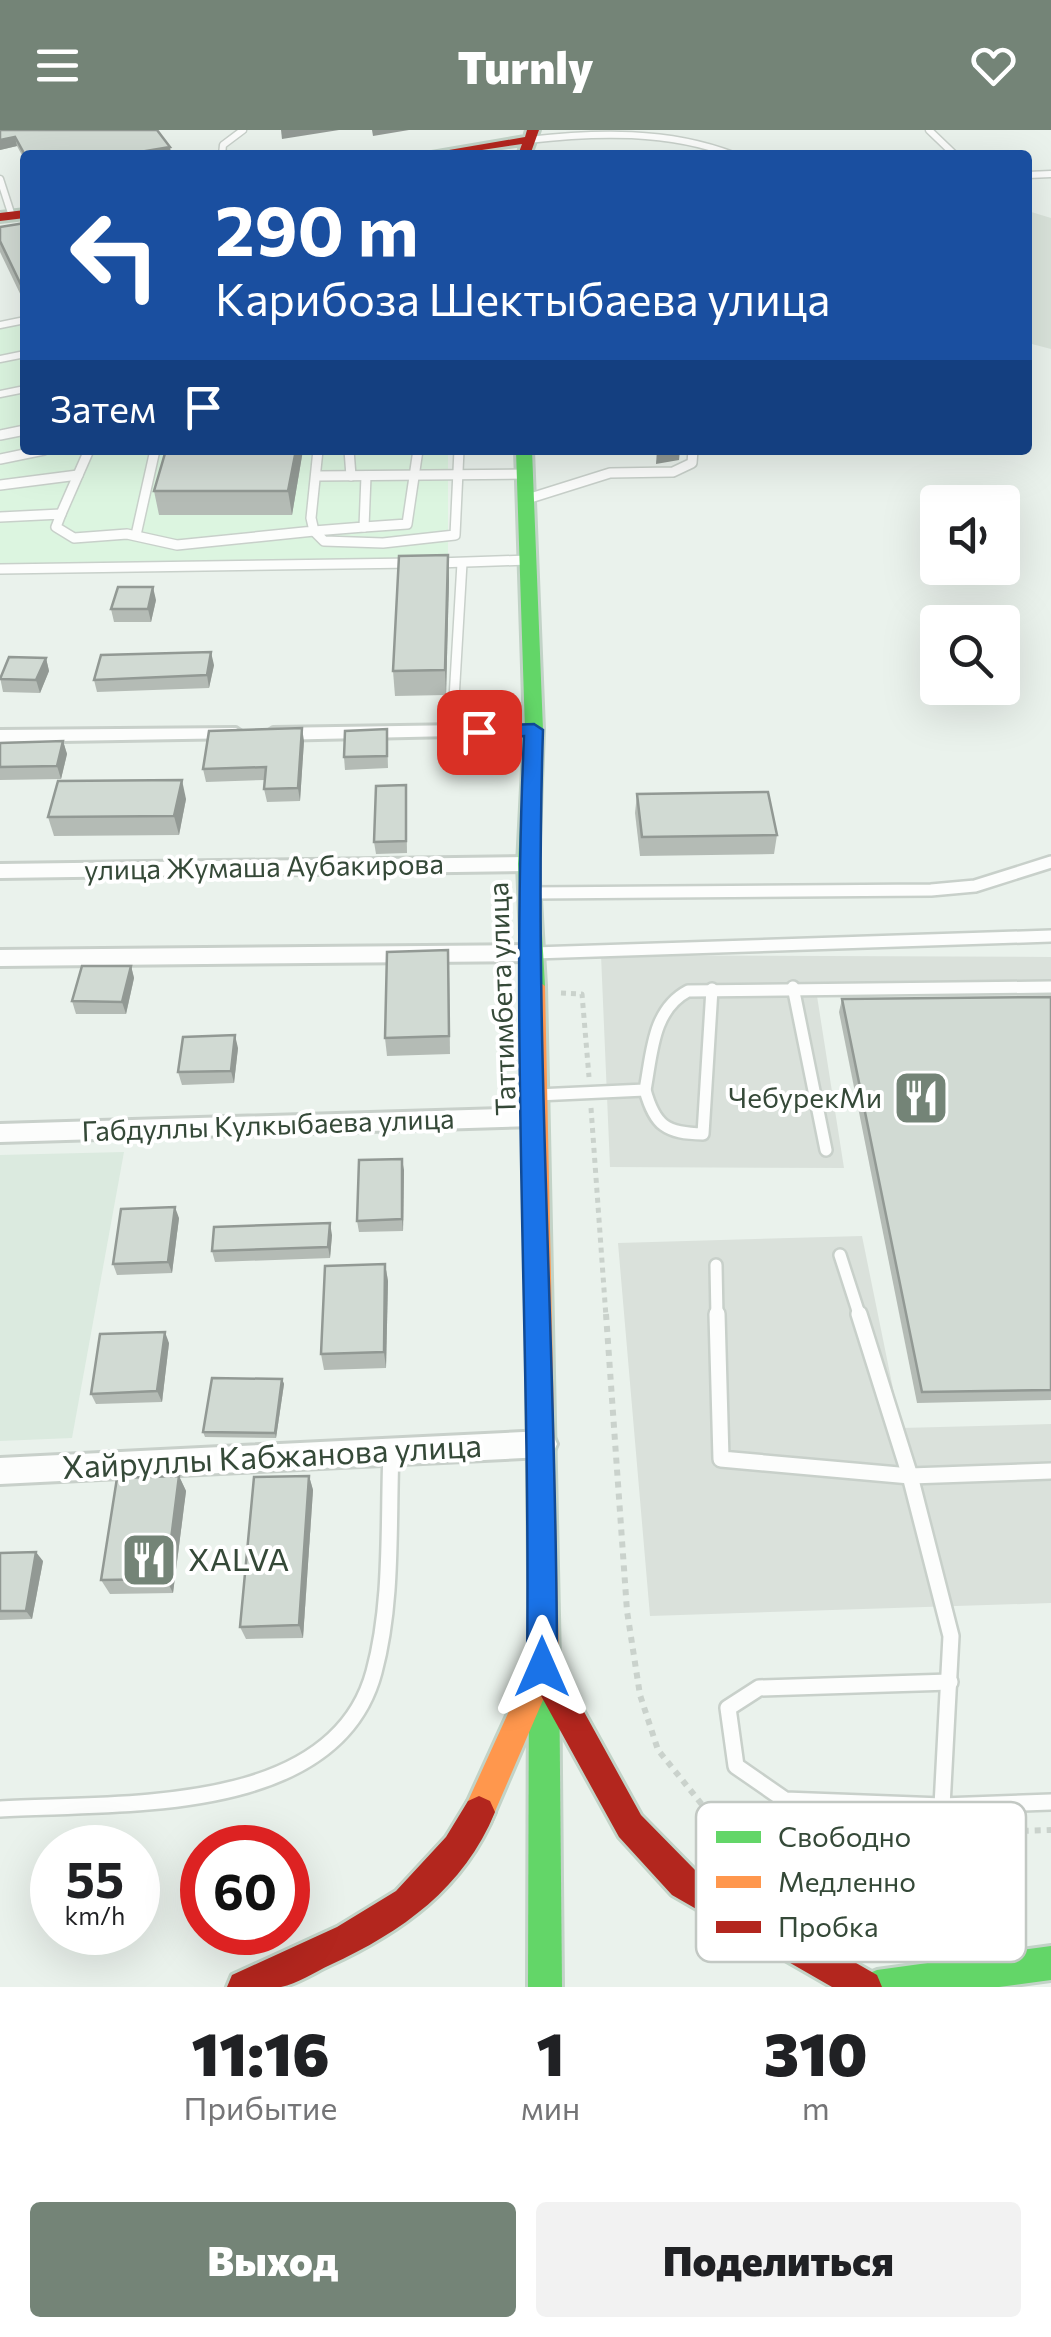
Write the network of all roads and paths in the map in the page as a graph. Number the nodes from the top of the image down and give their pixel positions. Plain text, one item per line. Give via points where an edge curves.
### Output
1 (244, 130) edge
2 (595, 130) edge
3 (666, 130) edge
4 (929, 130) edge
5 (648, 134) junction
6 (528, 142) edge
7 (222, 150) edge
8 (465, 150) edge
9 (721, 150) edge
10 (950, 150) edge
11 (0, 179) edge
12 (12, 216) edge
13 (0, 309) edge
14 (3, 324) edge
15 (87, 455) edge
16 (153, 455) edge
17 (318, 455) edge
18 (349, 455) edge
19 (418, 455) edge
20 (459, 455) edge
21 (524, 455) edge
22 (693, 455) edge
23 (526, 474) junction
24 (78, 475) junction
25 (417, 475) junction
26 (459, 475) junction
27 (317, 476) junction
28 (351, 476) junction
29 (366, 476) junction
30 (0, 484) edge
31 (524, 500) junction
32 (61, 514) junction
33 (0, 518) edge
34 (364, 528) junction
35 (314, 531) junction
36 (136, 535) junction
37 (177, 546) junction
38 (528, 560) junction
39 (462, 563) junction
40 (168, 566) junction
41 (0, 569) edge
42 (534, 730) junction
43 (452, 733) junction
44 (0, 736) edge
45 (1051, 862) edge
46 (528, 864) junction
47 (0, 871) edge
48 (532, 893) junction
49 (1051, 936) edge
50 (534, 952) junction
51 (0, 958) edge
52 (793, 987) junction
53 (1051, 987) edge
54 (712, 988) junction
55 (533, 990) junction
56 (645, 1090) junction
57 (590, 1092) junction
58 (535, 1106) junction
59 (0, 1132) edge
60 (826, 1150) dead end
61 (840, 1254) dead end
62 (716, 1265) dead end
63 (543, 1444) junction
64 (391, 1452) junction
65 (0, 1471) edge
66 (1051, 1471) edge
67 (910, 1476) junction
68 (542, 1667) junction
69 (950, 1682) junction
70 (700, 1802) edge
71 (837, 1802) edge
72 (942, 1802) edge
73 (1051, 1802) edge
74 (1026, 1803) edge
75 (0, 1809) edge
76 (1051, 1830) edge
77 (1026, 1831) edge
78 (696, 1890) edge
79 (821, 1962) edge
80 (1051, 1964) edge
81 (244, 1987) edge
82 (545, 1987) edge
83 (865, 1987) edge
84 (877, 1987) edge

1 - 7 lane
2 - 5 lane
2 - 6 lane
3 - 5 lane
4 - 10 lane
5 - 9 lane
6 - 8 main road
11 - 12 lane
13 - 14 lane
15 - 24 lane
16 - 36 lane
17 - 27 lane
18 - 28 lane
19 - 25 lane
20 - 26 lane
21 - 23 main road, Таттимбета улица
22 - 31 lane via 692,464 681,470 610,473
23 - 26 lane
23 - 31 main road, Таттимбета улица
24 - 30 lane
24 - 32 lane
25 - 26 lane
25 - 29 lane
25 - 34 lane via 405,526
26 - 35 lane via 454,534 342,545
27 - 28 lane
27 - 35 lane
28 - 29 lane
29 - 34 lane
31 - 38 main road, Таттимбета улица
32 - 33 lane
32 - 36 lane via 56,527 74,538
34 - 35 lane
35 - 37 lane
36 - 37 lane
37 - 40 lane
38 - 39 lane
38 - 42 main road, Таттимбета улица
39 - 40 lane
39 - 43 lane
40 - 41 lane
42 - 43 street
42 - 46 main road, Таттимбета улица
43 - 44 street
45 - 48 lane via 975,886 930,890
46 - 47 street, улица Жумаша Аубакирова
46 - 48 main road, Таттимбета улица
48 - 50 main road, Таттимбета улица
49 - 50 lane
50 - 51 street
50 - 55 main road, Таттимбета улица
52 - 53 lane
52 - 54 lane
52 - 60 lane
54 - 56 lane via 678,994 662,1013
54 - 56 lane via 704,1134 676,1133 652,1116
55 - 57 path via 582,994
55 - 58 main road, Таттимбета улица
56 - 57 lane
57 - 58 lane
57 - 70 path via 627,1612 640,1695 658,1750
58 - 59 street, Габдуллы Кулкыбаева улица
58 - 63 main road, Таттимбета улица
61 - 67 lane
62 - 67 lane via 721,1459
63 - 64 street, Хайруллы Кабжанова улица
63 - 68 main road, Таттимбета улица
64 - 65 street, Хайруллы Кабжанова улица
64 - 75 lane via 378,1654 366,1695 336,1734 292,1771 237,1790
66 - 67 lane
67 - 69 lane via 950,1636
68 - 78 main road via 630,1826
68 - 81 main road via 474,1820 436,1882 402,1908
68 - 82 main road, Таттимбета улица
69 - 71 lane via 759,1688 728,1708 736,1766 785,1800
69 - 72 lane
73 - 74 lane
76 - 77 path
79 - 83 main road
80 - 84 main road

